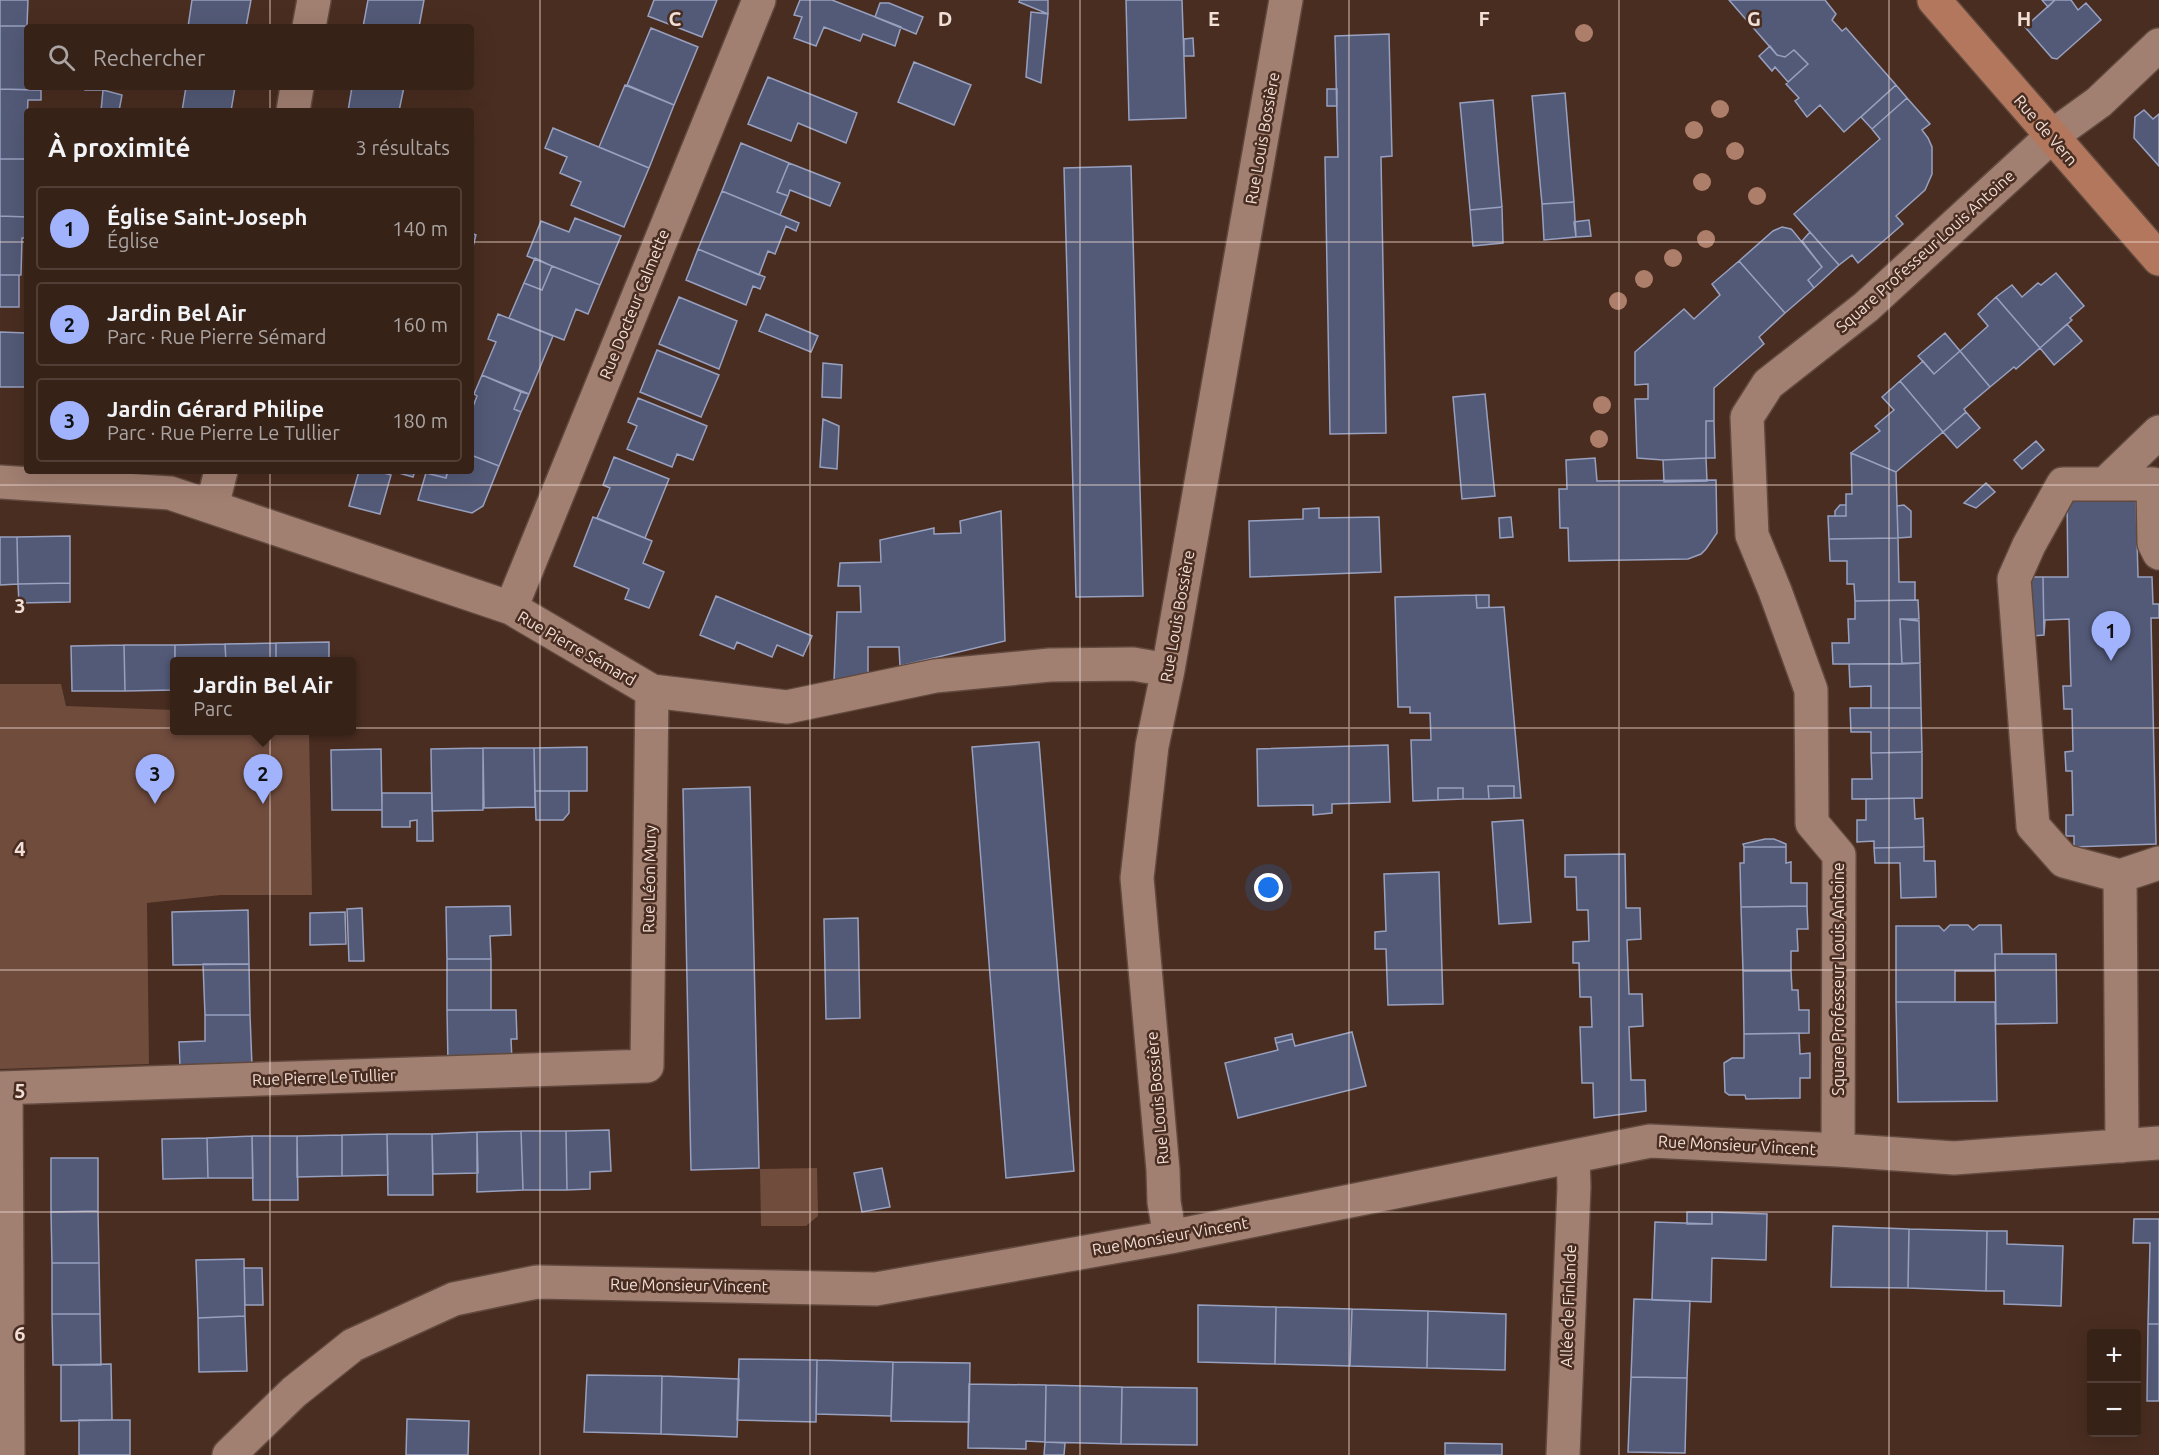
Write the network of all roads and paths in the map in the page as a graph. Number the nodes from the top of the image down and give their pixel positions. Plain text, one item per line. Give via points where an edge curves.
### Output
1 (314, 0) edge
2 (759, 0) edge
3 (1286, 0) edge
4 (1934, 0) edge
5 (310, 24) edge
6 (2159, 45) edge
7 (296, 90) edge
8 (293, 108) edge
9 (2052, 136) junction
10 (2159, 259) edge
11 (2159, 432) edge
12 (220, 474) edge
13 (0, 482) edge
14 (2105, 484) junction
15 (212, 506) junction
16 (2159, 553) edge
17 (511, 608) junction
18 (1168, 670) junction
19 (652, 691) junction
20 (2159, 863) edge
21 (2120, 876) junction
22 (647, 1066) joint
23 (3, 1088) edge
24 (2159, 1143) edge
25 (2122, 1146) junction
26 (1838, 1150) junction
27 (1573, 1157) junction
28 (1170, 1237) junction
29 (8, 1455) edge
30 (229, 1455) edge
31 (1563, 1455) edge

1 - 5 street
2 - 17 street, Rue Docteur Calmette
3 - 18 street, Rue Louis Bossière
4 - 9 main road, Rue de Vern
6 - 9 street, Square Professeur Louis Antoine via 2099,102
7 - 8 street
9 - 10 main road, Rue de Vern
9 - 26 street, Square Professeur Louis Antoine via 1866,307 1768,384 1747,417 1752,535 1811,690 1812,823 1839,855
11 - 14 street
12 - 15 street
13 - 15 street, Rue Pierre Sémard via 170,493
14 - 16 street via 2153,484 2154,543
14 - 21 street via 2063,484 2014,579 2033,826 2064,861
15 - 17 street, Rue Pierre Sémard
17 - 19 street, Rue Pierre Sémard
18 - 19 street, Rue Pierre Sémard via 1133,664 1050,665 934,676 787,707
18 - 28 street, Rue Louis Bossière via 1152,746 1137,878
19 - 22 street, Rue Léon Mury
20 - 21 street
21 - 25 street
22 - 23 street, Rue Pierre Le Tullier
23 - 29 street
24 - 25 street, Rue Monsieur Vincent
25 - 26 street, Rue Monsieur Vincent via 1954,1158
26 - 27 street, Rue Monsieur Vincent via 1650,1141
27 - 28 street, Rue Monsieur Vincent
27 - 31 street, Allée de Finlande
28 - 30 street, Rue Monsieur Vincent via 876,1289 537,1282 454,1299 353,1346 294,1392

